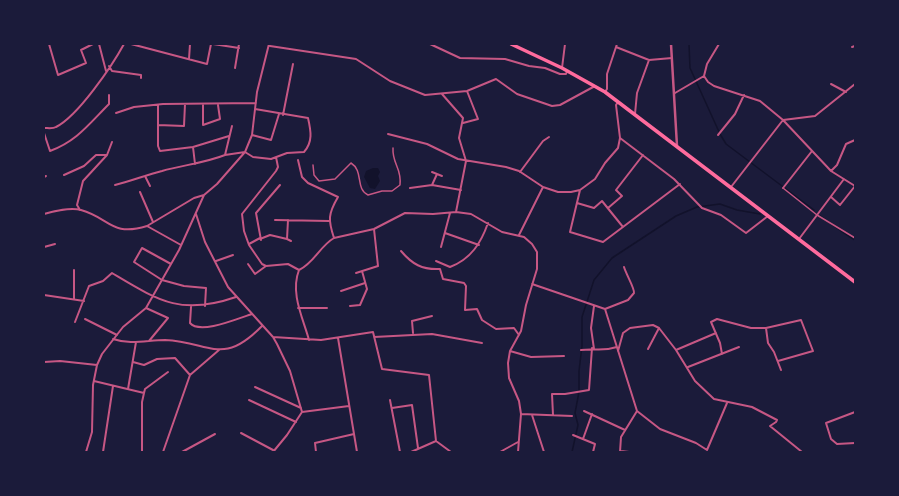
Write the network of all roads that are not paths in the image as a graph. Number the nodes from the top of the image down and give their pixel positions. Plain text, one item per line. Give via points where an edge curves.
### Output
1 (49, 44) edge
2 (93, 44) edge
3 (98, 44) edge
4 (124, 44) edge
5 (131, 44) edge
6 (190, 44) edge
7 (212, 44) edge
8 (239, 44) edge
9 (428, 44) edge
10 (511, 44) edge
11 (565, 44) edge
12 (672, 44) edge
13 (719, 44) edge
14 (269, 45) edge
15 (617, 45) edge
16 (855, 46) edge
17 (852, 47) dead end
18 (239, 48) junction
19 (672, 58) junction
20 (189, 59) junction
21 (649, 60) junction
22 (293, 64) dead end
23 (109, 66) junction
24 (235, 68) dead end
25 (562, 68) junction
26 (106, 71) junction
27 (567, 71) junction
28 (704, 76) junction
29 (141, 78) dead end
30 (831, 84) dead end
31 (855, 84) edge
32 (595, 86) junction
33 (467, 91) junction
34 (605, 92) junction
35 (846, 92) junction
36 (675, 93) junction
37 (442, 94) junction
38 (109, 95) dead end
39 (744, 95) junction
40 (618, 102) junction
41 (256, 103) junction
42 (185, 104) junction
43 (203, 104) junction
44 (218, 104) junction
45 (158, 105) junction
46 (255, 109) junction
47 (116, 113) dead end
48 (279, 114) junction
49 (282, 115) junction
50 (635, 115) junction
51 (783, 120) junction
52 (463, 123) junction
53 (158, 125) junction
54 (232, 126) dead end
55 (44, 128) edge
56 (44, 133) edge
57 (388, 134) dead end
58 (252, 135) junction
59 (718, 135) dead end
60 (230, 136) junction
61 (549, 137) dead end
62 (620, 138) junction
63 (855, 140) edge
64 (112, 142) dead end
65 (677, 146) junction
66 (192, 147) junction
67 (393, 148) dead end
68 (812, 150) junction
69 (245, 152) junction
70 (108, 155) junction
71 (226, 155) junction
72 (644, 155) junction
73 (276, 157) junction
74 (298, 160) dead end
75 (466, 161) junction
76 (195, 164) junction
77 (313, 165) dead end
78 (831, 171) junction
79 (432, 172) dead end
80 (520, 172) junction
81 (64, 174) dead end
82 (437, 174) junction
83 (145, 176) junction
84 (442, 176) dead end
85 (844, 179) junction
86 (680, 184) junction
87 (115, 185) dead end
88 (432, 185) junction
89 (150, 186) dead end
90 (280, 186) dead end
91 (855, 186) edge
92 (542, 187) junction
93 (731, 187) junction
94 (410, 188) dead end
95 (783, 188) joint
96 (461, 190) junction
97 (580, 190) junction
98 (140, 192) dead end
99 (204, 194) junction
100 (831, 197) junction
101 (577, 203) junction
102 (608, 208) junction
103 (80, 210) junction
104 (456, 212) junction
105 (450, 213) junction
106 (44, 214) edge
107 (196, 214) junction
108 (817, 215) junction
109 (768, 216) junction
110 (275, 220) dead end
111 (288, 220) junction
112 (329, 221) junction
113 (153, 222) junction
114 (488, 223) junction
115 (147, 226) junction
116 (623, 227) junction
117 (374, 228) junction
118 (445, 233) junction
119 (520, 235) junction
120 (334, 238) junction
121 (855, 238) edge
122 (260, 239) junction
123 (287, 239) junction
124 (799, 239) junction
125 (291, 241) dead end
126 (55, 244) dead end
127 (181, 244) junction
128 (249, 244) junction
129 (479, 245) junction
130 (44, 247) edge
131 (441, 247) dead end
132 (401, 251) dead end
133 (233, 255) dead end
134 (216, 261) junction
135 (436, 261) dead end
136 (171, 264) junction
137 (248, 264) dead end
138 (266, 266) junction
139 (624, 267) dead end
140 (74, 270) dead end
141 (299, 270) junction
142 (362, 271) junction
143 (356, 273) dead end
144 (162, 280) junction
145 (855, 282) edge
146 (365, 283) junction
147 (532, 284) junction
148 (341, 291) dead end
149 (44, 295) edge
150 (152, 297) junction
151 (236, 297) junction
152 (74, 299) junction
153 (84, 301) junction
154 (191, 306) junction
155 (205, 306) junction
156 (350, 306) dead end
157 (594, 306) junction
158 (146, 308) junction
159 (298, 308) junction
160 (327, 308) dead end
161 (604, 309) junction
162 (252, 314) junction
163 (432, 316) dead end
164 (85, 319) dead end
165 (75, 322) dead end
166 (262, 326) junction
167 (659, 328) junction
168 (766, 328) junction
169 (413, 334) junction
170 (716, 334) junction
171 (117, 335) junction
172 (519, 335) junction
173 (273, 337) junction
174 (374, 337) junction
175 (338, 338) junction
176 (113, 339) junction
177 (149, 340) junction
178 (309, 340) junction
179 (136, 342) junction
180 (482, 343) dead end
181 (617, 347) junction
182 (739, 347) dead end
183 (593, 348) junction
184 (648, 349) dead end
185 (218, 350) junction
186 (581, 350) dead end
187 (676, 350) junction
188 (510, 351) junction
189 (618, 352) junction
190 (722, 354) junction
191 (564, 356) dead end
192 (778, 361) junction
193 (44, 362) edge
194 (133, 362) junction
195 (97, 365) junction
196 (688, 367) junction
197 (781, 370) dead end
198 (168, 372) dead end
199 (190, 375) junction
200 (94, 381) junction
201 (113, 386) junction
202 (255, 387) dead end
203 (128, 389) junction
204 (144, 393) junction
205 (249, 400) dead end
206 (390, 400) dead end
207 (727, 403) junction
208 (349, 406) junction
209 (301, 408) junction
210 (392, 408) junction
211 (584, 411) dead end
212 (637, 411) junction
213 (302, 412) junction
214 (855, 412) edge
215 (521, 414) junction
216 (592, 414) junction
217 (532, 415) junction
218 (553, 415) junction
219 (572, 416) dead end
220 (296, 422) junction
221 (625, 430) junction
222 (241, 433) dead end
223 (215, 434) dead end
224 (354, 434) junction
225 (573, 435) dead end
226 (583, 439) junction
227 (436, 441) junction
228 (518, 442) junction
229 (855, 443) edge
230 (418, 448) junction
231 (273, 451) edge
232 (86, 452) edge
233 (104, 452) edge
234 (142, 452) edge
235 (163, 452) edge
236 (182, 452) edge
237 (316, 452) edge
238 (357, 452) edge
239 (400, 452) edge
240 (411, 452) edge
241 (451, 452) edge
242 (500, 452) edge
243 (518, 452) edge
244 (544, 452) edge
245 (593, 452) edge
246 (620, 452) edge
247 (629, 452) edge
248 (802, 452) edge

1 - 2 street via 58,75 86,63 81,50
3 - 26 street
4 - 23 street
5 - 20 street
6 - 20 street
7 - 18 street
7 - 20 street via 208,64
8 - 18 street
9 - 27 street via 460,58 505,59 560,74 566,74
10 - 25 main road
11 - 25 street
12 - 19 street
13 - 28 street via 707,64
14 - 37 street via 356,59 390,81 425,96
14 - 41 street
15 - 21 street
15 - 34 street via 607,74
16 - 17 street
18 - 24 street
19 - 21 street
19 - 36 street
21 - 50 street via 637,93
22 - 49 street
23 - 26 street
23 - 29 street via 112,71 141,75
25 - 27 main road
26 - 55 street via 79,108 55,128
27 - 32 main road
28 - 36 street
28 - 39 street via 714,86
30 - 35 street
31 - 35 street
32 - 33 street via 560,105 552,106 517,94 496,79
32 - 34 main road
33 - 37 street
33 - 52 street via 478,119
34 - 40 main road
35 - 51 street via 816,116
36 - 65 street
37 - 52 street via 463,118
38 - 56 street via 109,104 65,146 50,151
39 - 51 street via 760,101
39 - 59 street via 735,114
40 - 50 main road
40 - 62 street via 616,105
41 - 44 street
41 - 46 street
42 - 43 street
42 - 45 street
42 - 53 street via 184,126
43 - 44 street
43 - 44 street via 204,125 220,119
45 - 47 street via 134,106
45 - 53 street
46 - 48 street
46 - 58 street
48 - 49 street
48 - 58 street via 271,140
49 - 73 street via 308,118 311,130 310,145 304,152 287,153
50 - 65 main road
51 - 68 street
51 - 93 street
52 - 75 street via 459,138
53 - 66 street via 160,151
54 - 60 street
57 - 75 street via 427,144
58 - 69 street
60 - 66 street
60 - 71 street
61 - 80 street via 543,141
62 - 72 street
62 - 97 street via 618,148 595,179
63 - 78 street via 846,144 837,165
64 - 70 street
65 - 93 main road
66 - 76 street
67 - 77 street via 392,157 400,171 401,179 400,185 392,191 368,195 364,193 359,173 351,163 335,179 318,181 314,175
68 - 78 street
68 - 95 street
69 - 71 street
69 - 73 street via 253,157
69 - 99 street via 217,184
70 - 81 street via 96,155 84,166
70 - 103 street via 83,181 77,205
71 - 76 street
72 - 86 street
72 - 102 street via 616,190 622,196
73 - 128 street via 276,171 242,214
74 - 112 street via 302,177 308,183 338,197 330,209
75 - 80 street via 506,167
75 - 96 street
76 - 83 street
78 - 85 street
79 - 82 street
80 - 92 street
82 - 84 street
82 - 88 street
83 - 87 street
83 - 89 street
85 - 91 street
85 - 100 street
86 - 109 street via 702,208 721,215 746,233
86 - 116 street
88 - 94 street
88 - 96 street
90 - 122 street via 256,213
91 - 100 street via 840,205
92 - 97 street via 562,192
92 - 119 street
93 - 109 main road
95 - 108 street
96 - 104 street
97 - 101 street
98 - 113 street
99 - 107 street
99 - 113 street
100 - 108 street
101 - 102 street via 594,208 602,201
101 - 116 street via 570,232 603,242
102 - 116 street
103 - 106 street
103 - 115 street via 120,229
104 - 105 street
104 - 114 street via 471,214
105 - 117 street via 405,213
105 - 118 street
107 - 127 street
107 - 134 street via 205,242
108 - 121 street
108 - 124 street
109 - 124 main road
110 - 111 street
111 - 112 street
111 - 123 street
112 - 120 street
113 - 115 street
114 - 119 street via 502,232
114 - 129 street
115 - 127 street
117 - 120 street
117 - 142 street via 378,266
118 - 129 street
118 - 131 street
119 - 147 street via 532,244 537,252 538,261
120 - 141 street
122 - 123 street via 270,235
122 - 128 street
123 - 125 street
124 - 145 main road
126 - 130 street
127 - 136 street
128 - 138 street
129 - 135 street via 469,256 450,267
132 - 172 street via 410,262 428,270 440,270 443,278 464,283 465,310 477,309 482,320 496,329 514,328
133 - 134 street
134 - 151 street via 228,287
136 - 144 street
136 - 144 street via 142,248 134,262
137 - 138 street via 255,274
138 - 141 street via 288,264
139 - 161 street via 628,280 635,289 634,294 628,300
140 - 152 street
141 - 159 street
142 - 143 street
142 - 146 street
144 - 150 street
144 - 155 street via 206,288
146 - 148 street
146 - 156 street via 367,289 360,305
147 - 157 street
147 - 172 street
149 - 152 street
150 - 153 street via 112,273 103,281 89,286
150 - 154 street via 173,304
150 - 158 street
151 - 155 street
151 - 162 street
152 - 153 street
153 - 165 street
154 - 155 street
154 - 162 street via 190,323 198,327 217,326
157 - 161 street
157 - 183 street via 591,328
158 - 171 street
158 - 177 street via 168,318
159 - 160 street
159 - 178 street
161 - 181 street
162 - 166 street
163 - 169 street via 412,320
164 - 171 street
166 - 173 street
166 - 185 street via 242,344
167 - 184 street
167 - 187 street
167 - 189 street via 653,325 630,328 623,333
168 - 170 street via 751,328 717,319 711,322
168 - 192 street via 768,343
168 - 192 street via 801,320 813,350
169 - 174 street
169 - 180 street via 451,336
170 - 187 street
170 - 190 street
171 - 176 street
172 - 188 street
173 - 178 street
173 - 209 street via 290,371
174 - 175 street via 373,332
174 - 227 street via 382,369 429,375
175 - 178 street
175 - 208 street
176 - 179 street
176 - 195 street
177 - 179 street
177 - 185 street via 167,340
179 - 194 street
181 - 183 street via 605,351
181 - 189 street
182 - 190 street
183 - 186 street
183 - 218 street via 589,390 552,394
185 - 199 street
187 - 196 street
188 - 191 street via 531,357
188 - 215 street via 509,378 519,401
189 - 212 street
190 - 196 street
192 - 197 street
193 - 195 street
194 - 199 street via 144,365 157,359 175,358
194 - 203 street
195 - 200 street
196 - 207 street via 695,381 705,392 717,402
198 - 204 street via 145,389
199 - 235 street
200 - 201 street
200 - 232 street via 92,432
201 - 203 street
201 - 233 street
202 - 209 street
203 - 204 street
204 - 234 street
205 - 220 street
206 - 210 street
207 - 212 street via 708,450 660,429
207 - 248 street via 752,407 777,420 770,426
208 - 213 street
208 - 224 street
209 - 213 street
210 - 230 street via 412,405
210 - 239 street
211 - 216 street
212 - 221 street
213 - 220 street
214 - 229 street via 826,423 831,439 837,444
215 - 217 street
215 - 228 street
216 - 221 street
216 - 226 street
217 - 218 street
217 - 244 street
218 - 219 street
220 - 231 street
221 - 246 street
222 - 231 street
223 - 236 street
224 - 237 street via 314,443
224 - 238 street
225 - 226 street
226 - 245 street via 595,444
227 - 230 street
227 - 241 street
228 - 242 street
228 - 243 street
230 - 240 street
246 - 247 street

